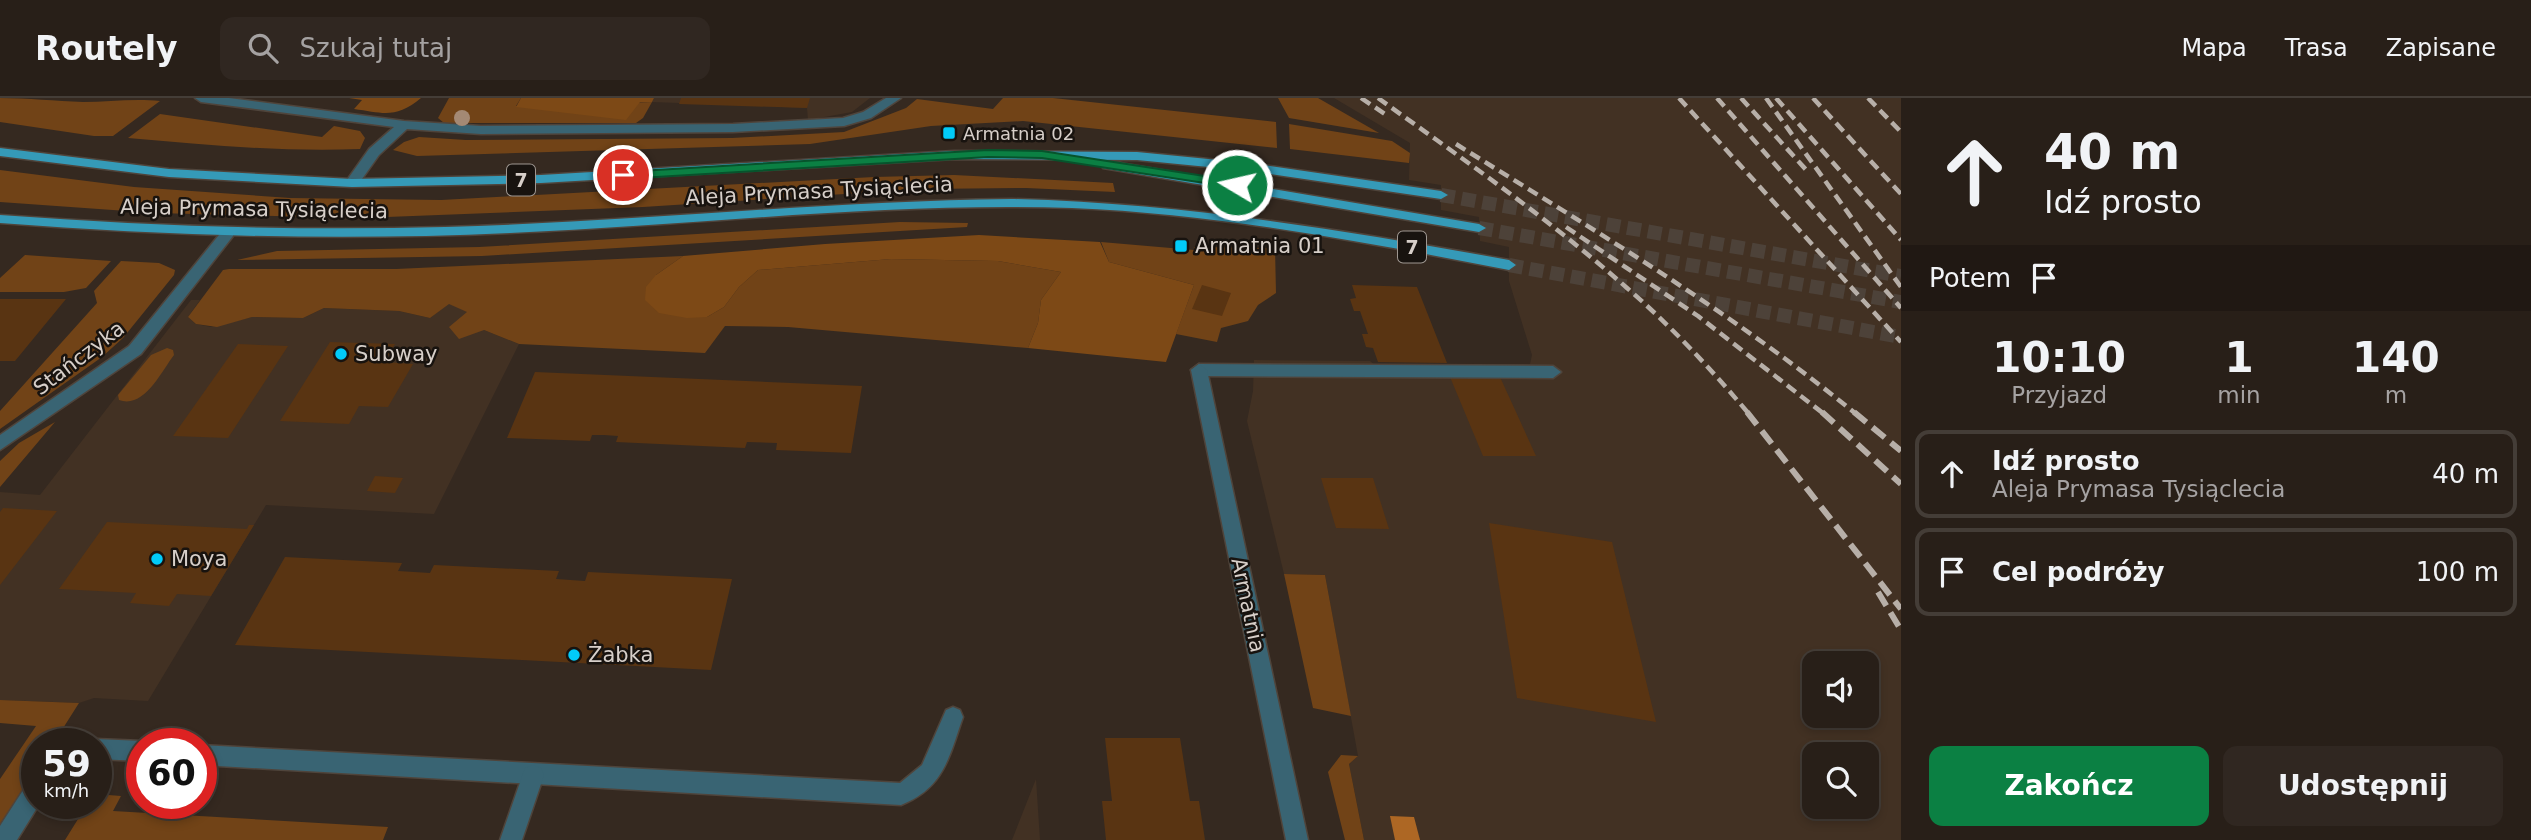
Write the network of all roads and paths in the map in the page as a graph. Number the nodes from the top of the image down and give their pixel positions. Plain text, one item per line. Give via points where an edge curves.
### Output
1 (201, 98) edge
2 (895, 98) edge
3 (404, 125) junction
4 (0, 152) edge
5 (1042, 155) junction
6 (352, 183) junction
7 (1441, 195) tunnel mouth
8 (0, 219) edge
9 (1479, 228) tunnel mouth
10 (228, 233) junction
11 (1509, 265) tunnel mouth
12 (1553, 372) dead end
13 (0, 444) edge
14 (953, 717) dead end
15 (217, 756) edge
16 (533, 775) junction
17 (21, 813) edge
18 (4, 840) edge
19 (511, 840) edge
20 (1297, 840) edge

1 - 3 street
2 - 3 street via 844,122 733,128 481,130
3 - 6 street via 374,152
4 - 6 main road, Aleja Prymasa Tysiąclecia / 7 via 169,173
5 - 6 main road, Aleja Prymasa Tysiąclecia / 7 via 954,155 541,179
5 - 7 main road, Aleja Prymasa Tysiąclecia via 1174,159
5 - 9 main road, 7
8 - 10 main road, Aleja Prymasa Tysiąclecia / 7
10 - 11 main road, Aleja Prymasa Tysiąclecia / 7 via 507,229 1013,203 1131,207 1243,218
10 - 13 street, Stańczyka via 135,350
12 - 20 street, Armatnia via 1199,370
14 - 16 street via 932,774 920,786 901,794
15 - 16 street
16 - 19 street
17 - 18 street

